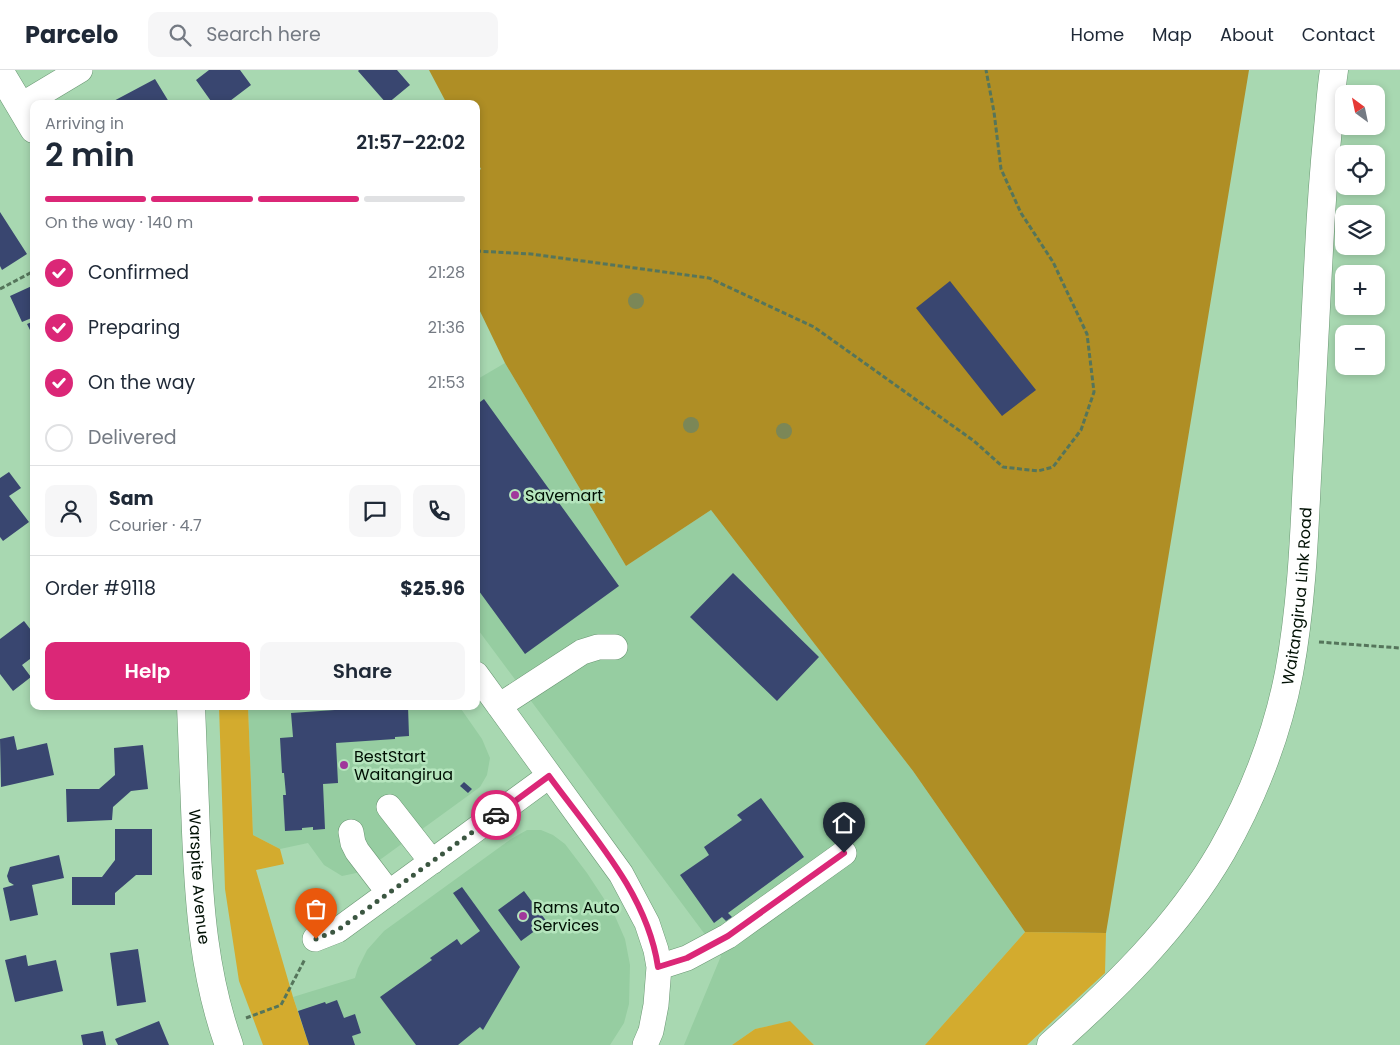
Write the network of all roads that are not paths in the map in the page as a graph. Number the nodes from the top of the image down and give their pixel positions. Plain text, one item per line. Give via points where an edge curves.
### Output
1 (80, 70) edge
2 (1334, 70) edge
3 (0, 72) edge
4 (20, 106) junction
5 (30, 122) edge
6 (615, 647) dead end
7 (480, 680) edge
8 (499, 706) junction
9 (191, 710) edge
10 (549, 776) junction
11 (389, 807) dead end
12 (351, 832) dead end
13 (844, 853) dead end
14 (432, 862) junction
15 (389, 893) junction
16 (316, 939) road end
17 (658, 967) junction
18 (226, 1036) edge
19 (644, 1045) edge
20 (1051, 1045) edge

1 - 4 street
2 - 20 main road, Waitangirua Link Road via 1322,187 1299,598 1280,714 1246,806 1186,906 1148,953
3 - 4 main road
4 - 5 main road
6 - 8 street via 598,647 582,652
7 - 8 street
8 - 10 street
9 - 18 main road, Warspite Avenue via 202,926 208,966
10 - 14 street
10 - 17 street via 625,881 647,923
11 - 14 street
12 - 15 street via 357,851
13 - 17 street via 728,936 687,958
14 - 15 street
15 - 16 street via 338,930
17 - 19 street via 656,1005

